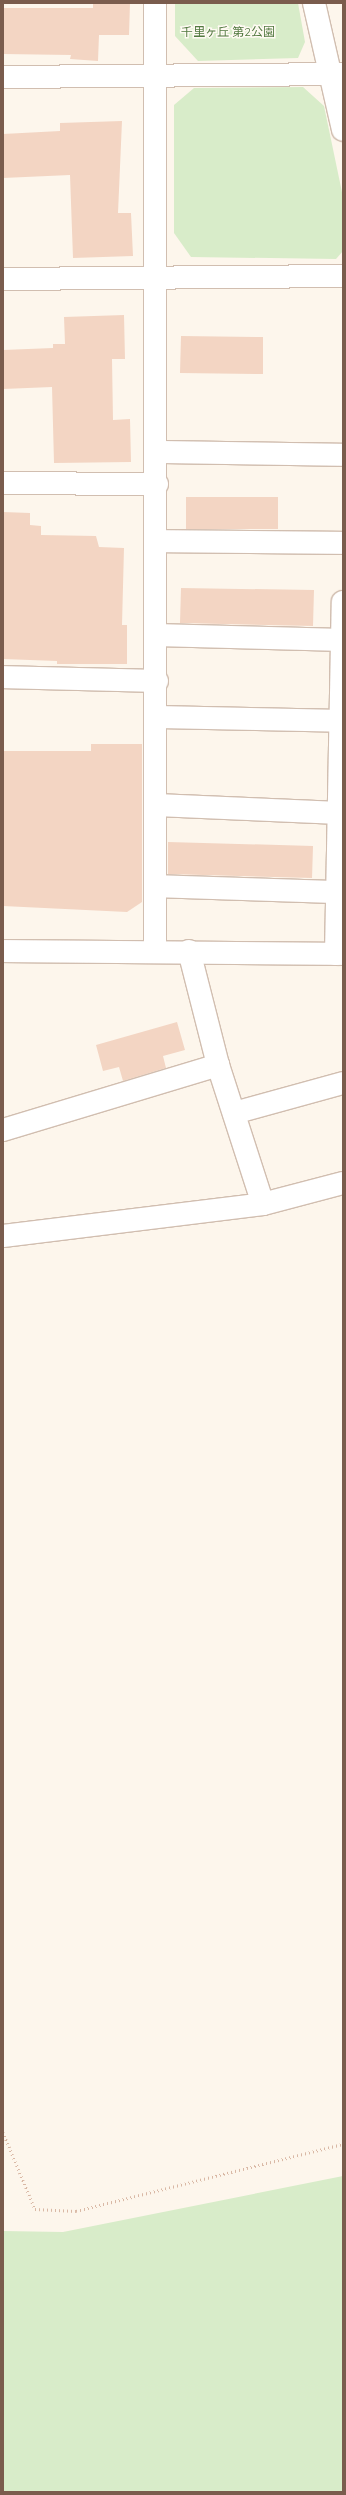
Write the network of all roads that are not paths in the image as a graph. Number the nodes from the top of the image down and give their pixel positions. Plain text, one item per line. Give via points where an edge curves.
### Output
1 (155, 3) edge
2 (314, 3) edge
3 (154, 74) junction
4 (336, 74) edge
5 (3, 77) edge
6 (343, 130) edge
7 (343, 276) edge
8 (157, 278) junction
9 (3, 279) edge
10 (157, 452) junction
11 (343, 455) edge
12 (3, 483) edge
13 (157, 484) junction
14 (157, 540) junction
15 (343, 543) edge
16 (343, 602) edge
17 (157, 635) junction
18 (342, 640) edge
19 (3, 677) edge
20 (156, 681) junction
21 (157, 716) junction
22 (342, 721) edge
23 (156, 805) junction
24 (340, 813) junction
25 (156, 886) junction
26 (338, 892) junction
27 (155, 950) junction
28 (3, 951) edge
29 (188, 951) junction
30 (339, 954) edge
31 (218, 1065) junction
32 (343, 1083) edge
33 (234, 1112) junction
34 (3, 1130) edge
35 (343, 1183) edge
36 (263, 1204) junction
37 (3, 1236) edge

1 - 3 street
2 - 4 street
3 - 4 street
3 - 5 street
3 - 8 street
4 - 6 street
7 - 8 street
8 - 9 street
8 - 10 street
10 - 11 street
10 - 13 street
12 - 13 street
13 - 14 street
14 - 15 street
14 - 17 street
16 - 18 street
17 - 18 street
17 - 20 street
18 - 22 street
19 - 20 street
20 - 21 street
21 - 22 street
21 - 23 street
22 - 24 street
23 - 24 street
23 - 25 street
24 - 26 street
25 - 26 street
25 - 27 street
26 - 30 street
27 - 28 street
27 - 29 street
29 - 30 street
29 - 31 street
31 - 33 street
31 - 34 street
32 - 33 street
33 - 36 street
35 - 36 street
36 - 37 street

